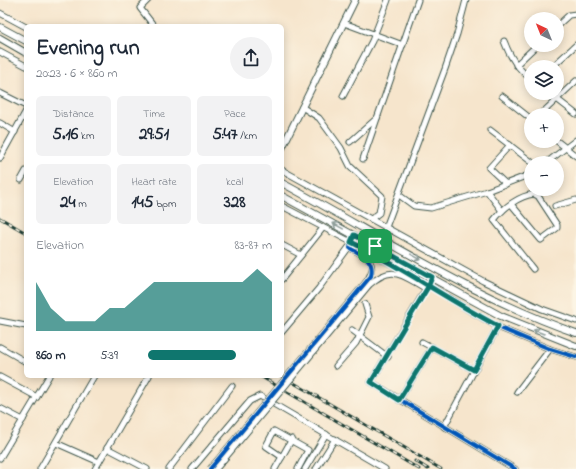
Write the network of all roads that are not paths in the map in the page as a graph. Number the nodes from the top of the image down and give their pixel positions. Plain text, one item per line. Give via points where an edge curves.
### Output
1 (148, 0) edge
2 (355, 0) edge
3 (388, 0) edge
4 (418, 0) edge
5 (466, 0) edge
6 (0, 13) edge
7 (576, 14) edge
8 (564, 20) edge
9 (344, 23) junction
10 (152, 24) edge
11 (24, 26) edge
12 (0, 27) edge
13 (375, 34) junction
14 (0, 38) edge
15 (24, 40) edge
16 (504, 41) dead end
17 (403, 44) junction
18 (576, 45) edge
19 (0, 52) edge
20 (24, 52) edge
21 (530, 52) edge
22 (560, 60) edge
23 (24, 65) edge
24 (516, 65) junction
25 (524, 72) edge
26 (576, 81) edge
27 (0, 92) edge
28 (564, 92) edge
29 (343, 96) dead end
30 (502, 96) dead end
31 (556, 100) edge
32 (558, 100) edge
33 (24, 105) edge
34 (302, 107) junction
35 (547, 108) edge
36 (524, 113) edge
37 (576, 114) edge
38 (24, 115) edge
39 (378, 117) junction
40 (0, 123) edge
41 (490, 130) dead end
42 (15, 132) junction
43 (576, 140) edge
44 (350, 142) dead end
45 (284, 144) edge
46 (510, 145) junction
47 (566, 148) junction
48 (524, 156) edge
49 (555, 156) edge
50 (576, 156) edge
51 (0, 158) edge
52 (363, 159) dead end
53 (284, 171) edge
54 (24, 175) edge
55 (524, 177) edge
56 (21, 180) dead end
57 (284, 184) edge
58 (506, 184) junction
59 (487, 191) junction
60 (399, 195) junction
61 (284, 197) edge
62 (576, 200) edge
63 (511, 204) junction
64 (555, 206) dead end
65 (284, 207) edge
66 (502, 212) junction
67 (374, 220) junction
68 (385, 226) junction
69 (323, 228) junction
70 (354, 235) junction
71 (382, 238) junction
72 (350, 244) junction
73 (284, 246) edge
74 (301, 255) junction
75 (533, 269) dead end
76 (284, 276) edge
77 (432, 277) junction
78 (367, 284) junction
79 (428, 287) junction
80 (366, 304) dead end
81 (0, 321) edge
82 (576, 321) edge
83 (18, 326) junction
84 (24, 326) edge
85 (498, 326) junction
86 (24, 329) edge
87 (284, 330) edge
88 (352, 330) dead end
89 (576, 333) edge
90 (359, 336) junction
91 (422, 342) dead end
92 (576, 346) edge
93 (0, 347) edge
94 (432, 347) junction
95 (550, 349) junction
96 (388, 356) junction
97 (576, 358) edge
98 (24, 361) edge
99 (336, 366) dead end
100 (474, 370) junction
101 (0, 377) edge
102 (48, 378) edge
103 (93, 378) edge
104 (148, 378) edge
105 (232, 386) dead end
106 (517, 392) dead end
107 (37, 397) junction
108 (399, 400) junction
109 (0, 408) edge
110 (23, 420) junction
111 (444, 426) junction
112 (326, 434) junction
113 (335, 439) junction
114 (292, 440) junction
115 (56, 442) junction
116 (0, 446) edge
117 (107, 448) junction
118 (1, 456) edge
119 (306, 456) junction
120 (282, 457) junction
121 (311, 459) junction
122 (99, 462) junction
123 (319, 467) edge
124 (40, 469) edge
125 (95, 469) edge
126 (147, 469) edge
127 (169, 469) edge
128 (192, 469) edge
129 (210, 469) edge
130 (216, 469) edge
131 (275, 469) edge
132 (298, 469) edge
133 (305, 469) edge
134 (385, 469) edge
135 (515, 469) edge

1 - 10 street via 140,8
2 - 9 main road
3 - 13 street
4 - 17 street
5 - 60 street via 452,51
6 - 11 street
7 - 8 street via 569,15
9 - 13 street
9 - 34 main road
12 - 15 main road
13 - 17 street
13 - 29 street
14 - 20 main road
16 - 24 street
17 - 39 street
18 - 22 street
19 - 23 street
21 - 24 street
24 - 25 street
26 - 28 street
27 - 33 street
30 - 36 street
31 - 35 street
32 - 37 street
34 - 45 main road
34 - 67 street via 319,118 341,148 350,166 382,196 380,213
38 - 42 street
39 - 44 street
39 - 52 street
40 - 42 street
41 - 46 street
42 - 51 street
43 - 47 street
46 - 48 street
46 - 58 street via 489,168
47 - 49 street
47 - 50 street
53 - 67 street
54 - 56 street
55 - 58 street
57 - 71 main road
58 - 59 street
59 - 60 street via 431,208 414,206
59 - 66 street
60 - 68 street
70 -> 61 main road
62 - 64 street
63 - 63 street via 520,197 536,194 557,224 557,228 541,240
63 - 66 street
65 - 69 street
66 - 75 street via 494,222
67 - 68 street
68 - 71 street
68 - 82 street via 483,281 542,309
69 - 72 street
69 - 74 street
70 - 72 street
70 - 77 main road
71 -> 89 main road via 503,304
72 - 78 street via 371,264 373,269
72 - 79 street
72 - 87 street via 319,288
73 - 74 street
74 - 76 street
77 - 79 street
92 -> 77 main road via 515,322
78 - 79 street via 390,272
78 - 129 street, bridge
78 - 130 street, bridge
79 - 85 street
79 - 96 street
80 - 90 street via 369,317
81 - 83 street
83 - 84 street
83 - 86 street
85 - 95 street
85 - 100 street
88 - 90 street
90 - 96 street
90 - 99 street
91 - 94 street
93 - 98 street
94 - 100 street
94 - 108 street
95 - 97 street
95 - 106 street
96 - 108 street via 371,382
100 - 111 street
101 - 107 street
102 - 107 street
103 - 115 street
104 - 117 street
105 - 127 street
107 - 110 street
108 - 111 street
109 - 110 street
110 - 118 street
111 - 135 street
112 - 113 street
112 - 121 street
112 - 128 street via 266,399 256,397
113 - 123 street
113 - 134 street
114 - 119 street via 308,449
114 - 120 street
114 - 120 street via 276,430 273,432 266,446
115 - 122 street
115 - 124 street
116 - 118 street
117 - 122 street
117 - 126 street
119 - 121 street
119 - 132 street
120 - 131 street
121 - 123 street
121 - 133 street
122 - 125 street

